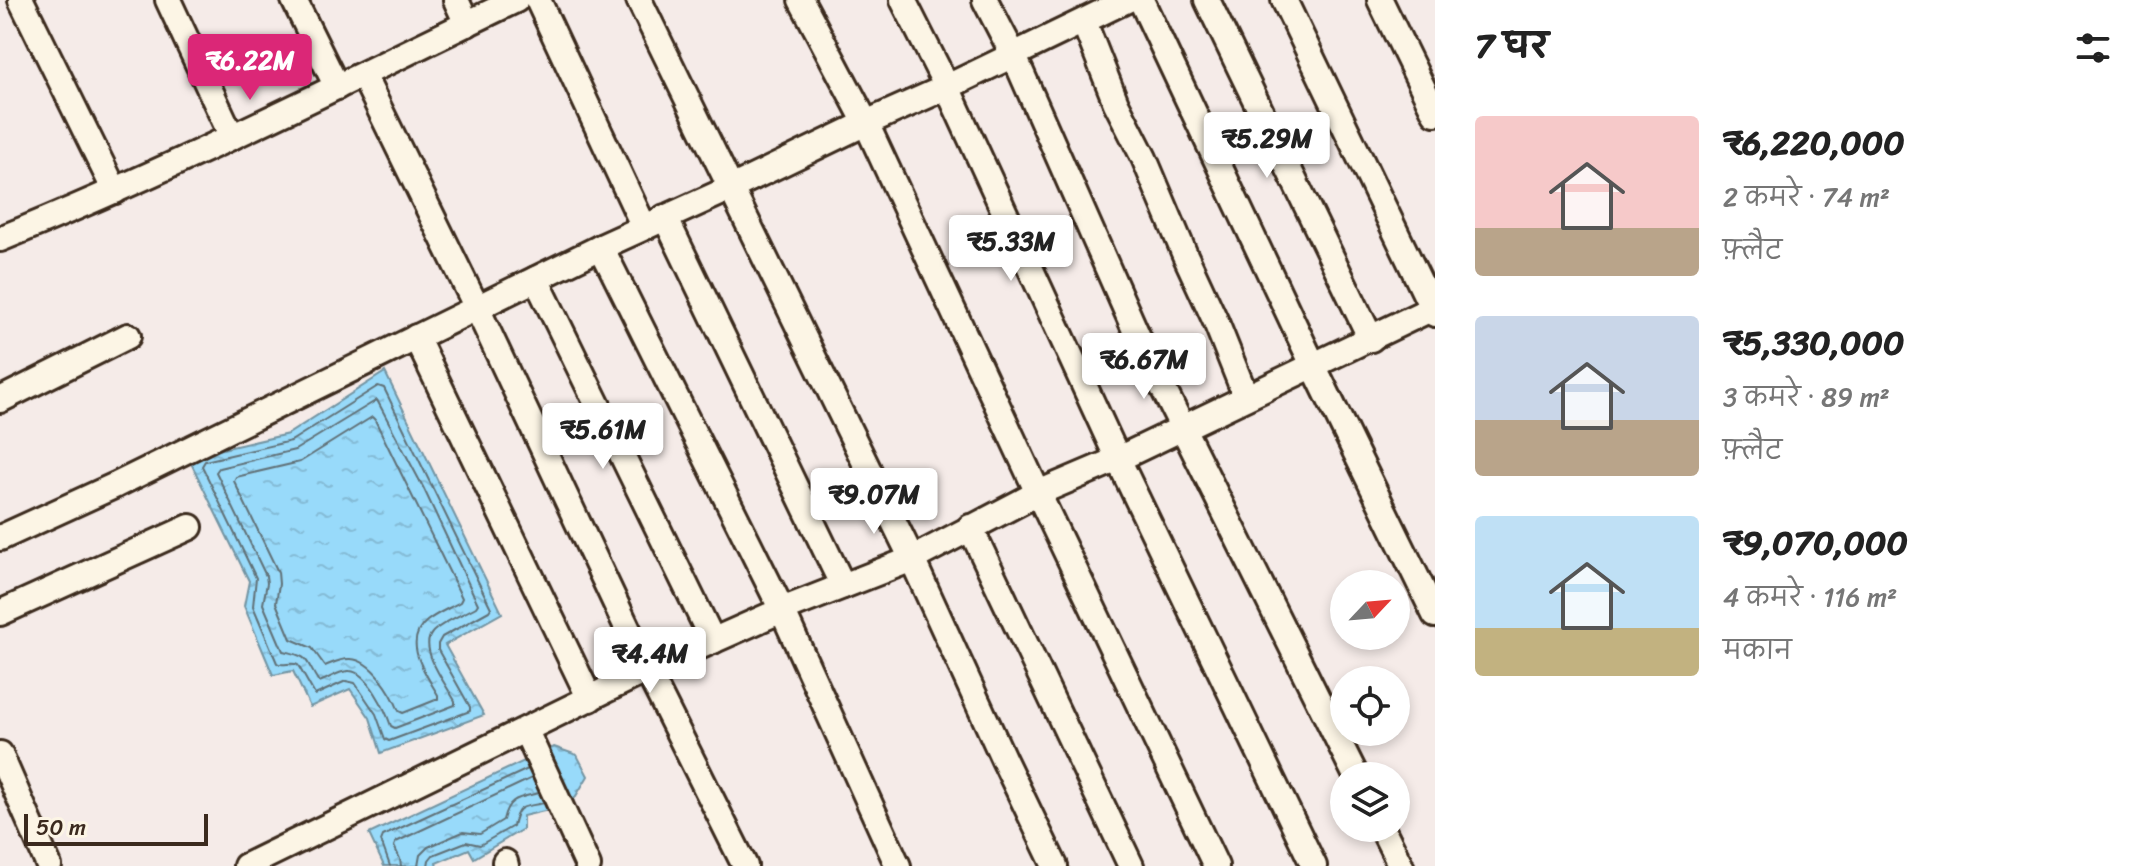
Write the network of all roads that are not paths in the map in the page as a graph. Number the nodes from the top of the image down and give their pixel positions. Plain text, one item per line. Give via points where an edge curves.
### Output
1 (21, 0) edge
2 (168, 0) edge
3 (294, 0) edge
4 (456, 0) edge
5 (516, 0) edge
6 (538, 0) edge
7 (639, 0) edge
8 (801, 0) edge
9 (903, 0) edge
10 (985, 0) edge
11 (1127, 0) edge
12 (1141, 0) edge
13 (1207, 0) edge
14 (1284, 0) edge
15 (1380, 0) edge
16 (1084, 22) junction
17 (467, 24) junction
18 (1014, 56) junction
19 (363, 75) junction
20 (337, 87) junction
21 (947, 87) junction
22 (1435, 113) edge
23 (866, 123) junction
24 (232, 137) junction
25 (731, 188) junction
26 (115, 191) junction
27 (654, 222) junction
28 (0, 239) edge
29 (601, 247) junction
30 (536, 279) junction
31 (477, 308) junction
32 (1434, 310) edge
33 (128, 336) dead end
34 (416, 337) junction
35 (1371, 339) junction
36 (1313, 365) junction
37 (1246, 397) junction
38 (0, 400) edge
39 (1184, 427) junction
40 (1118, 459) junction
41 (1038, 493) junction
42 (190, 527) dead end
43 (970, 527) junction
44 (0, 538) edge
45 (912, 559) junction
46 (843, 586) junction
47 (782, 610) junction
48 (0, 613) edge
49 (1435, 615) edge
50 (713, 641) junction
51 (647, 670) junction
52 (590, 699) junction
53 (526, 731) junction
54 (0, 754) edge
55 (1349, 762) edge
56 (1389, 842) edge
57 (49, 866) edge
58 (246, 866) edge
59 (588, 866) edge
60 (745, 866) edge
61 (898, 866) edge
62 (1055, 866) edge
63 (1131, 866) edge
64 (1216, 866) edge
65 (1314, 866) edge
66 (1401, 866) edge

1 - 26 street
2 - 24 street
3 - 20 street
4 - 17 street
5 - 17 street
6 - 27 street
7 - 25 street
8 - 23 street
9 - 21 street
10 - 18 street
11 - 16 street
12 - 36 street
13 - 35 street
14 - 32 street
15 - 22 street
16 - 18 street
16 - 37 street
17 - 19 street
18 - 21 street
18 - 39 street via 1142,346
19 - 20 street
19 - 31 street
20 - 24 street
21 - 23 street
21 - 40 street
23 - 25 street
23 - 41 street
24 - 26 street
25 - 27 street
25 - 45 street
26 - 28 street
27 - 29 street
27 - 46 street
29 - 30 street
29 - 47 street
30 - 31 street
30 - 50 street
31 - 34 street
31 - 51 street
32 - 35 street
33 - 38 street
34 - 44 street
34 - 52 street
35 - 36 street
36 - 37 street
36 - 49 street
37 - 39 street
39 - 40 street
39 - 55 street
40 - 41 street
40 - 65 street
41 - 43 street
41 - 64 street
42 - 48 street
43 - 45 street
43 - 63 street
45 - 46 street
45 - 62 street
46 - 47 street
47 - 50 street
47 - 61 street
50 - 51 street
51 - 52 street
51 - 60 street
52 - 53 street
53 - 58 street
53 - 59 street
54 - 57 street
56 - 66 street

